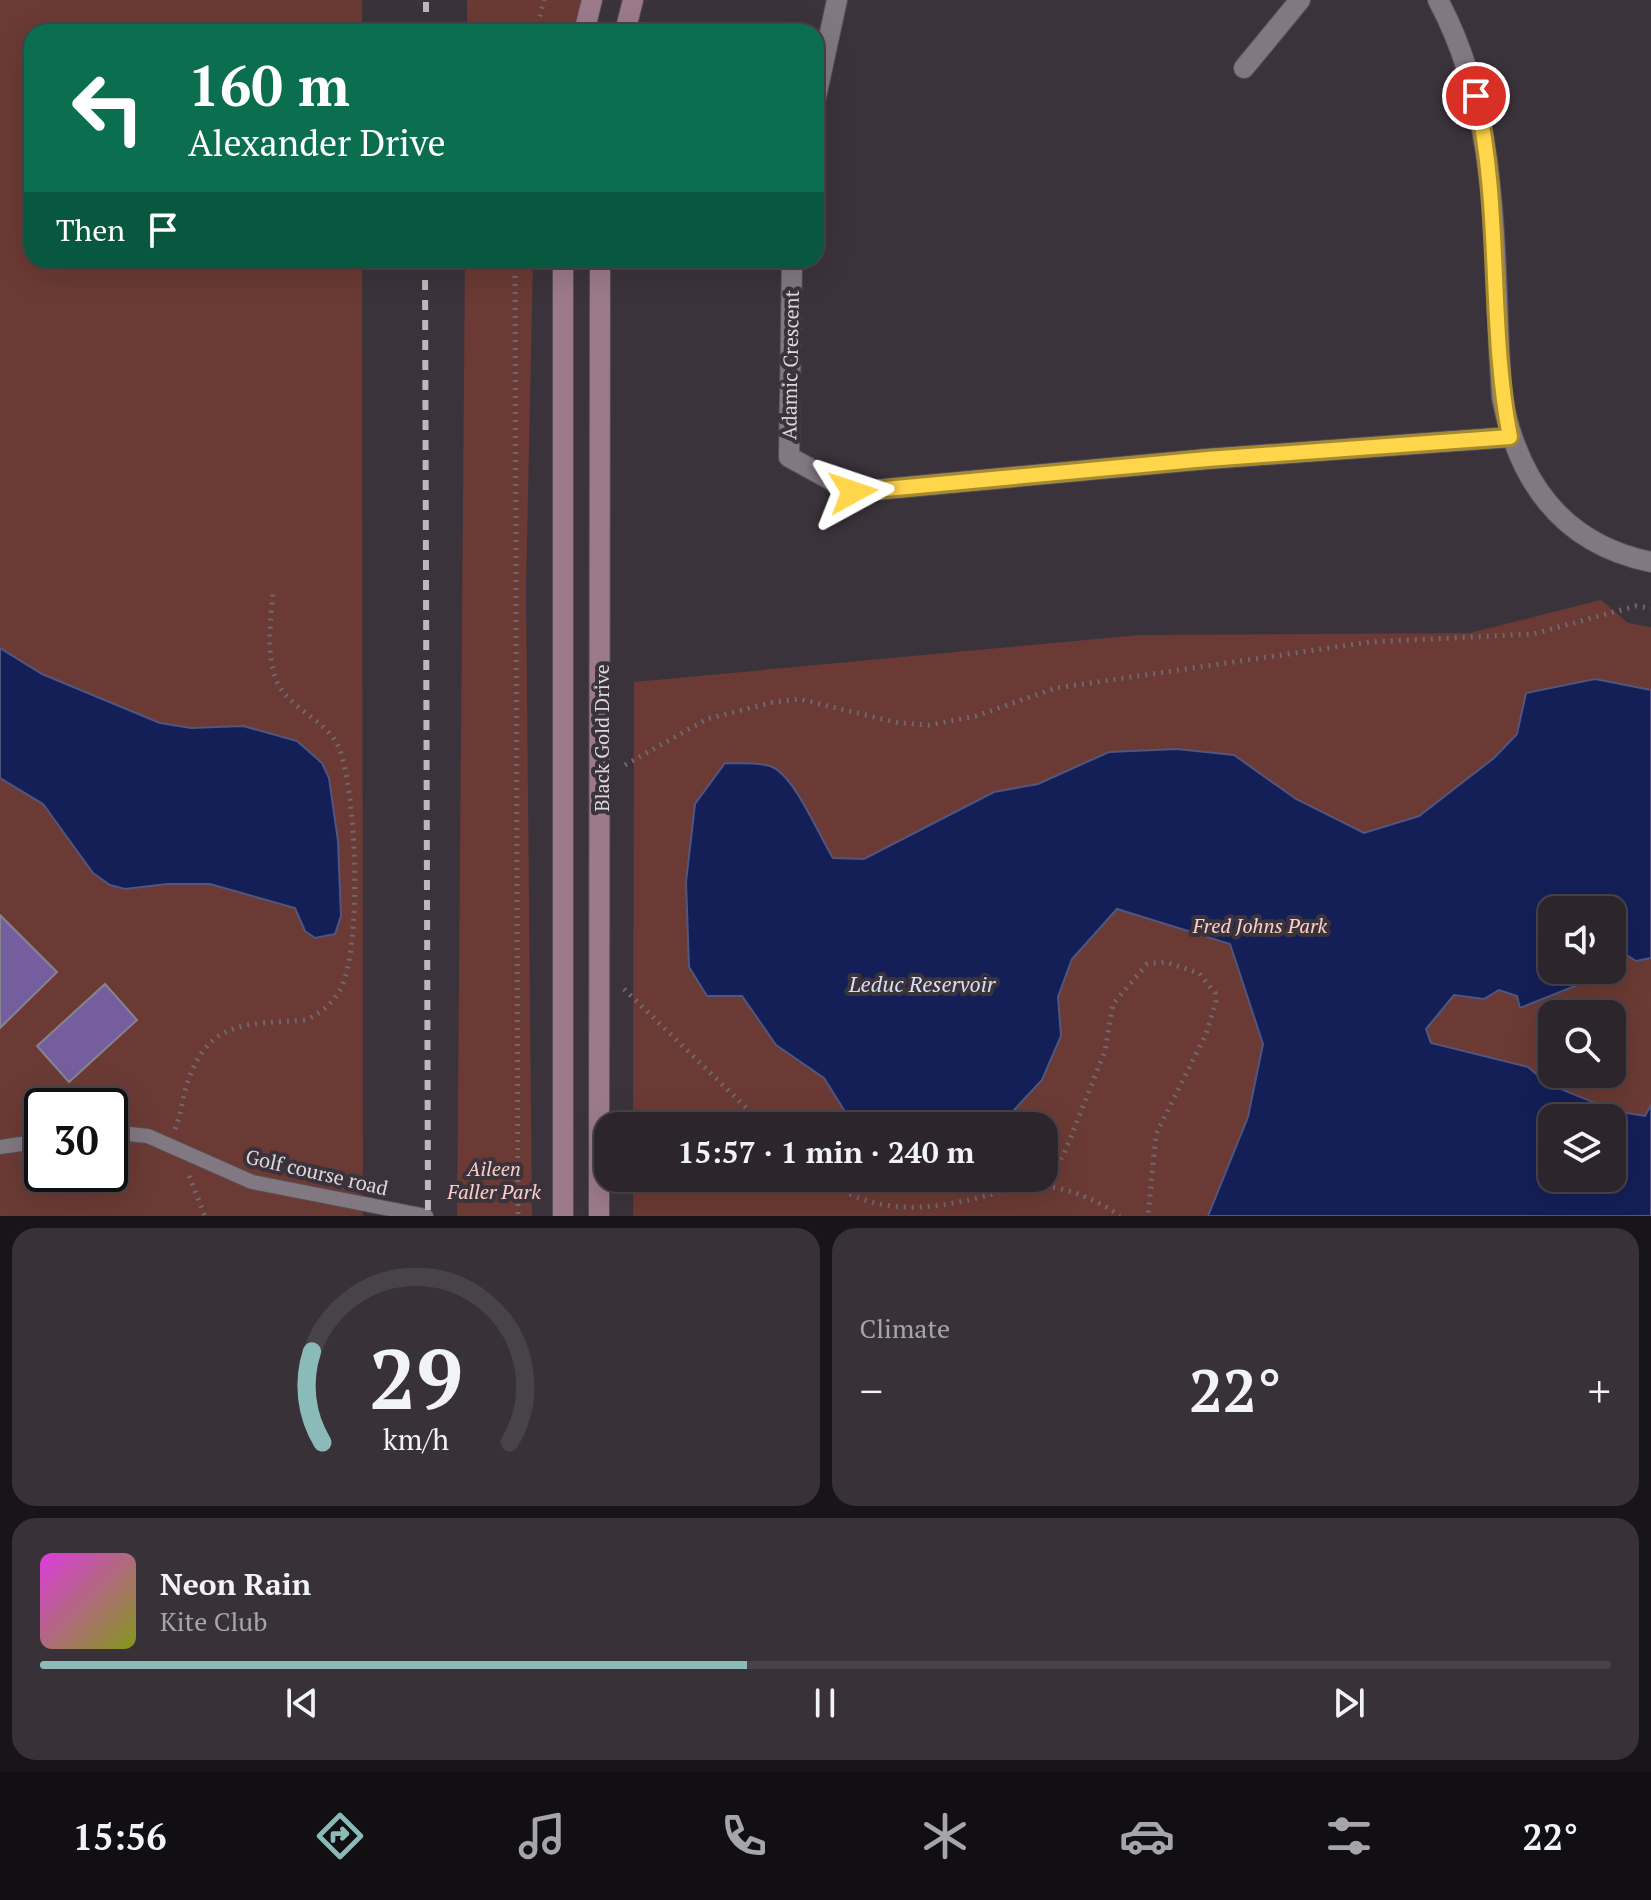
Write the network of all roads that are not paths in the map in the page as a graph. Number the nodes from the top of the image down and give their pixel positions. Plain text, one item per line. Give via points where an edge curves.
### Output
1 (592, 0) edge
2 (633, 0) edge
3 (837, 0) edge
4 (1300, 0) edge
5 (1438, 0) edge
6 (586, 24) edge
7 (627, 24) edge
8 (824, 60) edge
9 (1244, 68) dead end
10 (563, 268) edge
11 (600, 268) edge
12 (792, 268) edge
13 (1510, 437) junction
14 (1651, 562) edge
15 (128, 1134) edge
16 (24, 1144) edge
17 (0, 1147) edge
18 (426, 1216) edge
19 (563, 1216) edge
20 (599, 1216) edge

1 - 6 main road
2 - 7 main road
3 - 8 street
4 - 9 street
5 - 13 street via 1471,75 1487,159 1502,398
10 - 19 main road, Black Gold Drive
11 - 20 main road, Black Gold Drive
12 - 13 street, Adamic Crescent via 789,457 853,492
13 - 14 street via 1525,471 1570,525 1588,540
15 - 18 lane, Golf course road via 148,1136 252,1182
16 - 17 lane

